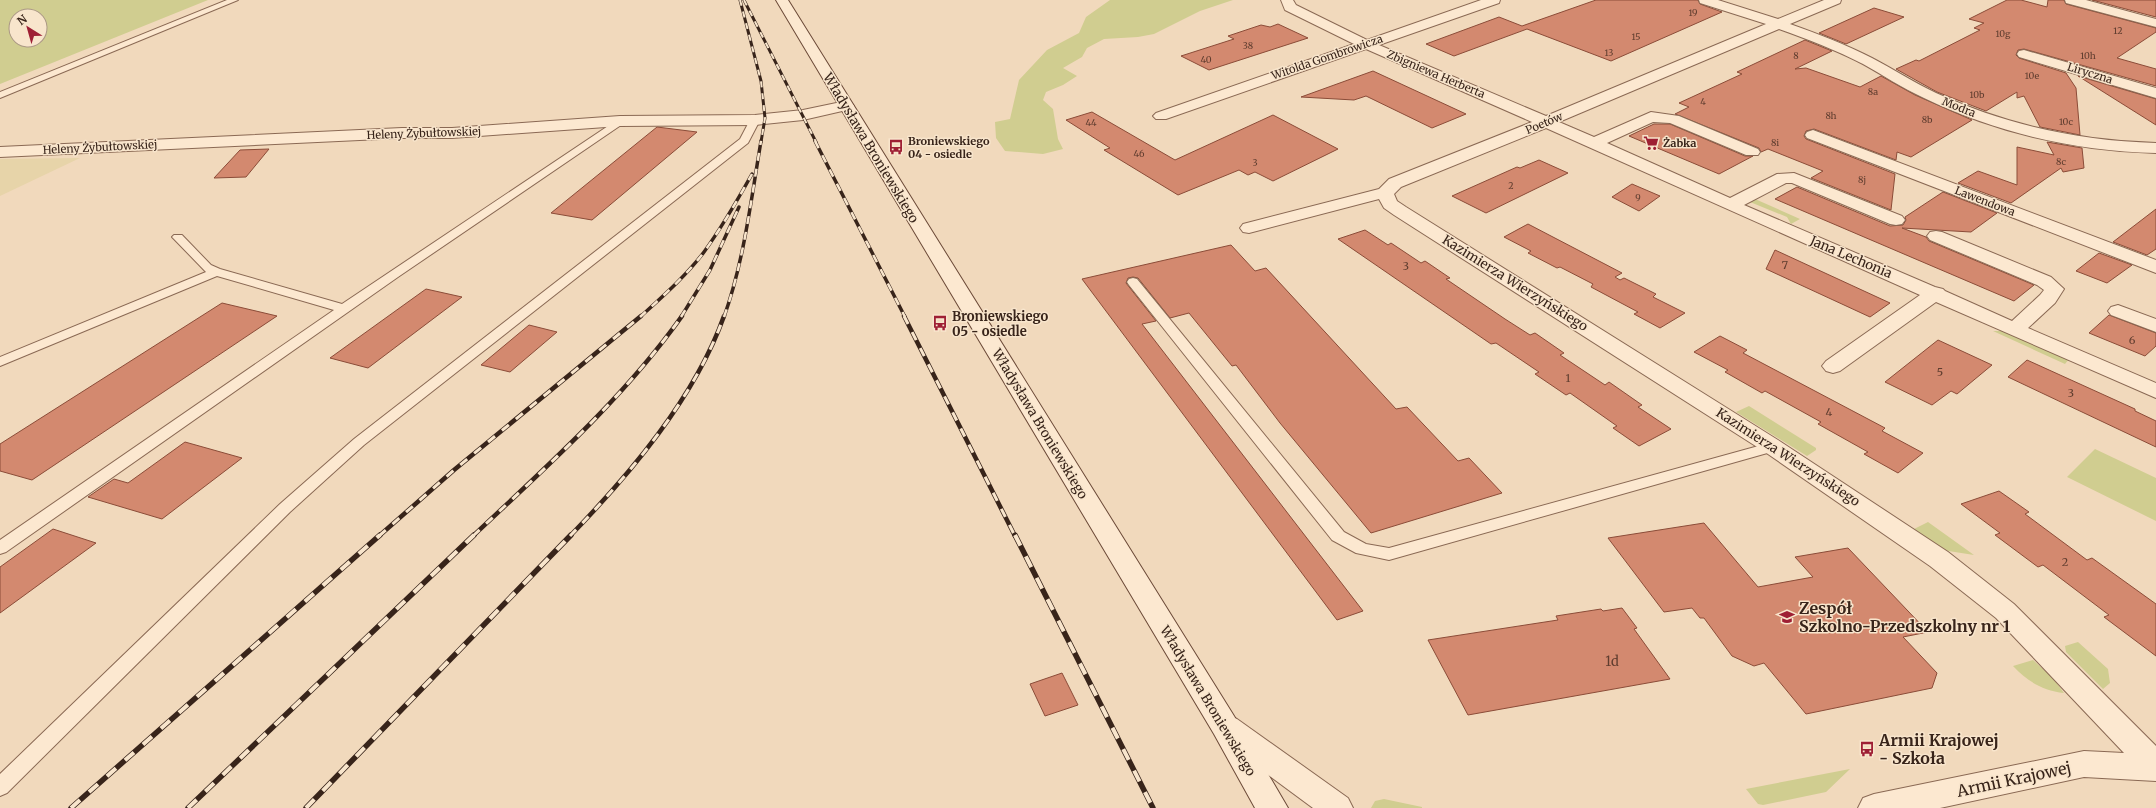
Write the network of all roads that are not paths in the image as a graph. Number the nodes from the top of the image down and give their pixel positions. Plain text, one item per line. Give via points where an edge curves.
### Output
1 (234, 0) edge
2 (782, 0) edge
3 (1288, 0) edge
4 (1494, 0) edge
5 (1705, 0) edge
6 (1835, 0) edge
7 (2071, 0) edge
8 (2156, 23) edge
9 (1775, 24) junction
10 (1365, 44) junction
11 (2024, 54) dead end
12 (2156, 93) edge
13 (0, 95) edge
14 (846, 106) junction
15 (1161, 116) dead end
16 (755, 120) junction
17 (620, 121) junction
18 (1546, 122) junction
19 (1813, 135) dead end
20 (1594, 143) junction
21 (2156, 148) edge
22 (0, 152) edge
23 (1752, 152) dead end
24 (1385, 193) junction
25 (1730, 204) junction
26 (1896, 220) dead end
27 (1249, 228) dead end
28 (1936, 236) dead end
29 (178, 237) dead end
30 (2156, 267) edge
31 (216, 272) junction
32 (1133, 282) dead end
33 (1936, 293) junction
34 (346, 309) junction
35 (2118, 310) dead end
36 (2156, 326) edge
37 (2015, 328) junction
38 (0, 362) edge
39 (1833, 366) dead end
40 (2156, 390) edge
41 (1773, 447) junction
42 (0, 548) edge
43 (1224, 725) junction
44 (2156, 767) edge
45 (0, 787) edge
46 (1272, 808) edge
47 (1337, 808) edge
48 (1874, 808) edge

1 - 13 lane
2 - 14 street, Władysława Broniewskiego
3 - 10 street, Zbigniewa Herberta via 1290,7
4 - 10 street, Witolda Gombrowicza
5 - 9 street
6 - 9 street, Poetów
7 - 8 street
9 - 18 street, Poetów
9 - 21 street, Modra via 1862,58 1900,81 1953,106 2012,127 2082,143 2134,149
10 - 15 street, Witolda Gombrowicza
10 - 18 street, Zbigniewa Herberta
11 - 12 street, Liryczna
14 - 16 street, Heleny Żybułtowskiej via 803,115
14 - 43 street, Władysława Broniewskiego
16 - 17 street, Heleny Żybułtowskiej
16 - 45 lane via 744,141 348,452 284,508
17 - 22 street, Heleny Żybułtowskiej via 452,133 402,133
17 - 34 lane
18 - 20 street, Jana Lechonia
18 - 24 street, Poetów via 1396,184
19 - 30 street, Lawendowa
20 - 23 street via 1651,117 1673,120
20 - 25 street, Jana Lechonia
24 - 27 street, Poetów
24 - 41 street, Kazimierza Wierzyńskiego via 1390,204 1400,211
25 - 26 street via 1783,178 1794,178
25 - 33 street, Jana Lechonia
28 - 37 street via 2044,281 2054,289 2048,299
29 - 31 lane via 207,268
31 - 34 lane
31 - 38 lane
32 - 41 lane via 1338,536 1362,549 1389,554
33 - 37 street, Jana Lechonia
33 - 39 street
34 - 42 lane
35 - 36 street
37 - 40 street, Jana Lechonia
41 - 44 street, Kazimierza Wierzyńskiego via 1939,559 2005,611
43 - 46 street, Władysława Broniewskiego
43 - 47 street
44 - 48 street, Armii Krajowej via 2084,764

